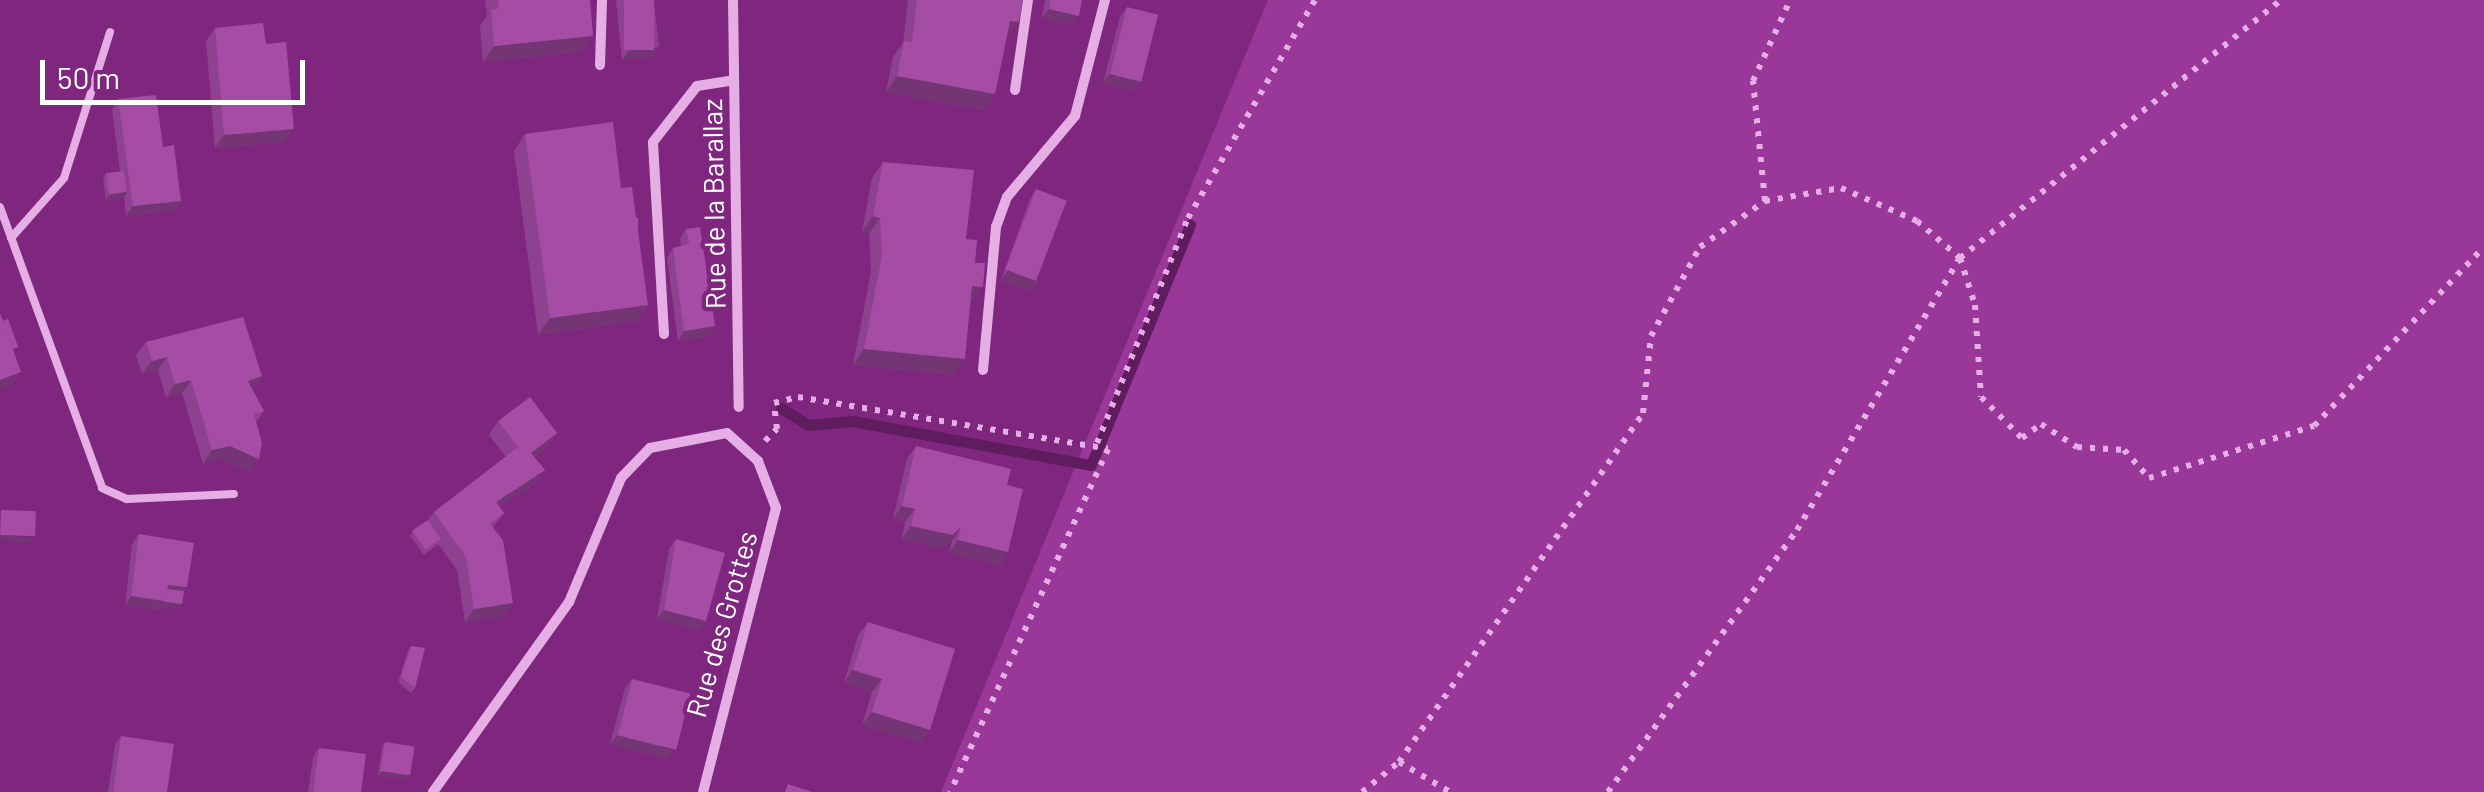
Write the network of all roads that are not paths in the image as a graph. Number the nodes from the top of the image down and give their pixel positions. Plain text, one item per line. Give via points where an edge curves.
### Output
1 (602, 0) edge
2 (733, 0) edge
3 (1028, 0) edge
4 (1105, 0) edge
5 (110, 32) dead end
6 (600, 66) dead end
7 (734, 80) junction
8 (1015, 90) dead end
9 (0, 206) edge
10 (11, 238) junction
11 (664, 334) dead end
12 (983, 370) dead end
13 (738, 406) dead end
14 (234, 494) dead end
15 (434, 792) edge
16 (703, 792) edge

1 - 6 street
2 - 7 street, Rue de la Barallaz
3 - 8 street
4 - 12 street via 1076,116 1007,197 996,227
5 - 10 lane via 64,178
7 - 11 street via 697,86 653,142
7 - 13 street, Rue de la Barallaz
9 - 10 lane
10 - 14 lane via 102,488 127,499
15 - 16 street, Rue des Grottes via 569,602 620,478 650,448 727,433 751,455 776,508

